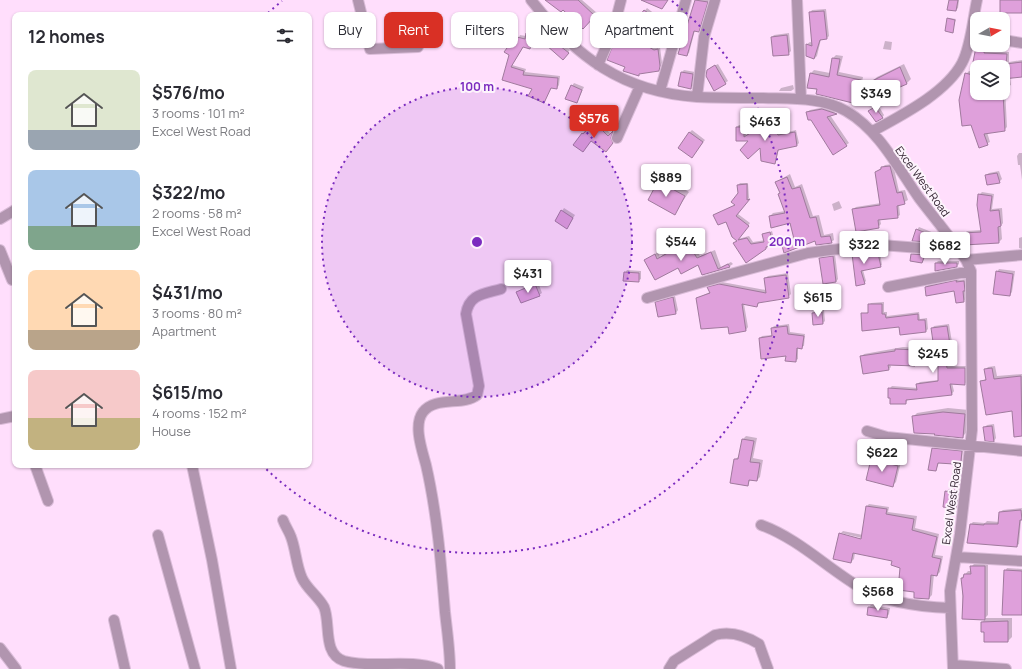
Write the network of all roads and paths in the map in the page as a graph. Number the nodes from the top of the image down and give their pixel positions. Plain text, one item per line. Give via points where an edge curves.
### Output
1 (358, 0) edge
2 (531, 0) edge
3 (621, 0) edge
4 (686, 0) edge
5 (716, 0) edge
6 (797, 0) edge
7 (977, 0) edge
8 (976, 12) edge
9 (1010, 41) edge
10 (1022, 42) edge
11 (970, 44) edge
12 (402, 48) edge
13 (598, 65) junction
14 (640, 86) junction
15 (660, 91) junction
16 (697, 97) junction
17 (801, 99) junction
18 (873, 131) junction
19 (617, 138) dead end
20 (12, 212) edge
21 (0, 218) edge
22 (0, 250) edge
23 (960, 252) junction
24 (1022, 255) edge
25 (966, 260) junction
26 (971, 271) junction
27 (12, 280) dead end
28 (888, 287) dead end
29 (500, 289) dead end
30 (647, 298) dead end
31 (12, 417) edge
32 (0, 419) edge
33 (867, 431) dead end
34 (971, 446) junction
35 (1022, 451) edge
36 (36, 468) edge
37 (193, 468) edge
38 (48, 501) dead end
39 (283, 520) dead end
40 (761, 525) dead end
41 (158, 536) dead end
42 (956, 557) junction
43 (1022, 561) edge
44 (950, 608) junction
45 (114, 620) dead end
46 (0, 648) edge
47 (953, 667) edge
48 (16, 669) edge
49 (125, 669) edge
50 (195, 669) edge
51 (231, 669) edge
52 (438, 669) edge
53 (450, 669) edge
54 (669, 669) edge
55 (768, 669) edge
56 (1006, 669) edge

1 - 12 street via 370,50
2 - 13 street, Excel West Road via 578,52
3 - 13 street via 613,31
4 - 15 street
5 - 16 street via 704,37
6 - 17 street
7 - 8 street
9 - 10 street
11 - 18 street via 963,62 941,87 915,108
13 - 14 street, Excel West Road
14 - 15 street, Excel West Road
14 - 19 street
15 - 16 street, Excel West Road
16 - 17 street, Excel West Road
17 - 18 street, Excel West Road via 833,105 846,111
18 - 23 street, Excel West Road
20 - 21 street
22 - 27 street
23 - 25 street, Excel West Road
23 - 30 street via 881,245 808,253
24 - 25 street
25 - 26 street, Excel West Road
26 - 28 street
26 - 34 street, Excel West Road
29 - 53 street via 472,299 467,306 466,314 479,386 477,395 470,399 430,407 423,412 419,425 420,442 433,495
31 - 32 street
33 - 34 street via 887,436
34 - 35 street
34 - 42 street, Excel West Road
36 - 38 street
37 - 51 street
39 - 52 street via 291,536 302,578 324,607 329,641 337,656 344,661 358,663 415,664
40 - 44 street via 785,535 874,595 913,604
41 - 50 street
42 - 43 street
42 - 44 street, Excel West Road via 951,578
44 - 47 street, Excel West Road
45 - 49 street
46 - 48 street
47 - 56 street
54 - 55 street via 674,661 722,634 742,636 759,644

